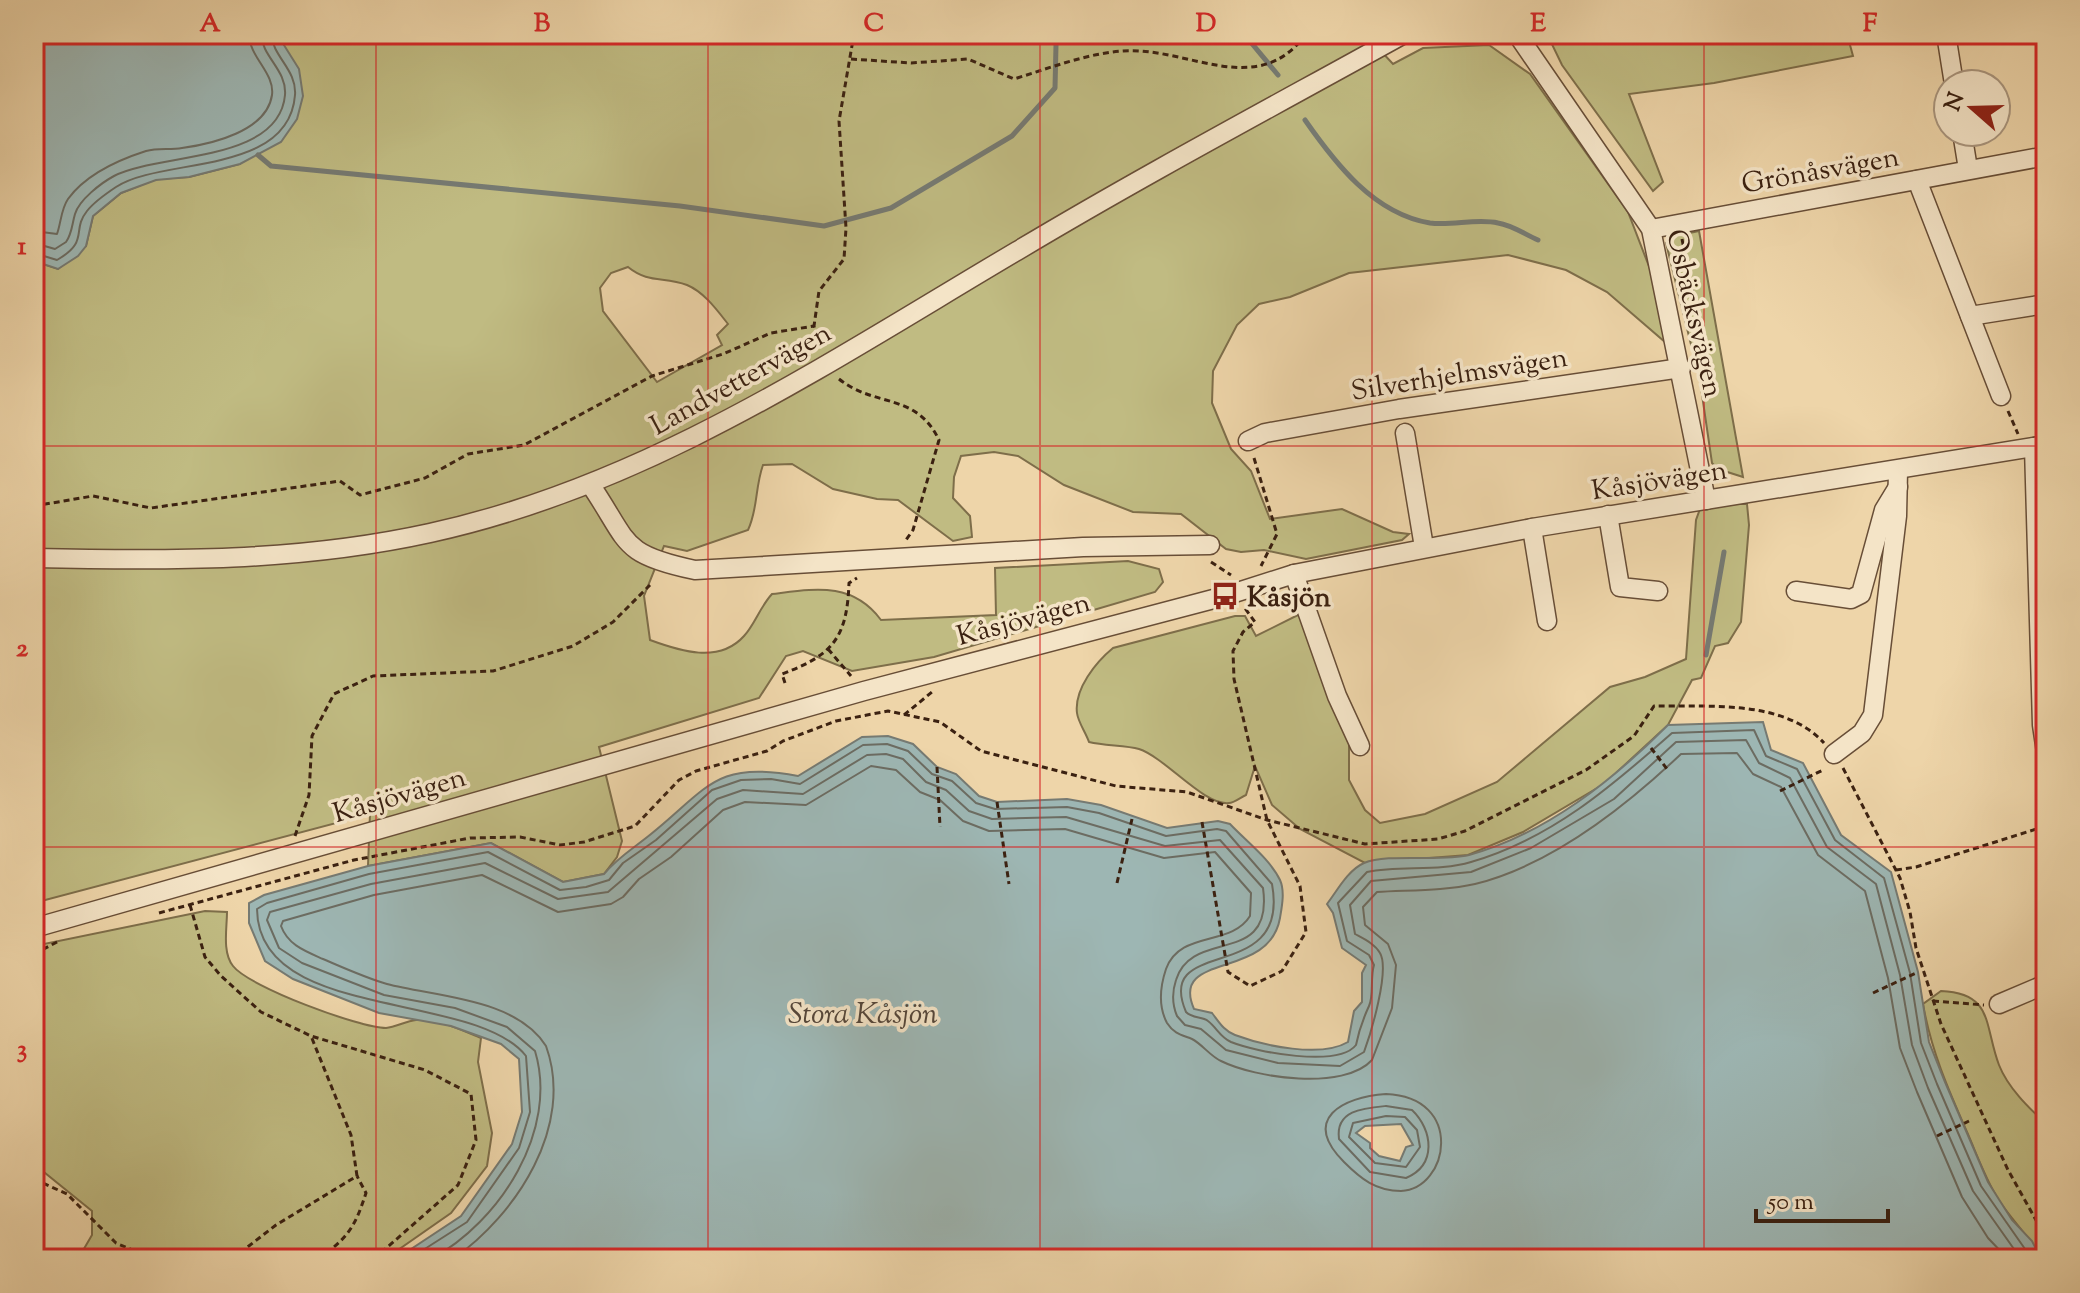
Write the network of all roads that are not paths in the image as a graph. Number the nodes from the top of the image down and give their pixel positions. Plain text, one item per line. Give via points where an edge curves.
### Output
1 (1404, 34) edge
2 (1517, 34) edge
3 (1946, 34) edge
4 (1951, 68) edge
5 (1965, 148) edge
6 (2046, 156) edge
7 (1968, 169) junction
8 (1917, 180) junction
9 (1651, 229) junction
10 (2046, 304) edge
11 (1970, 316) junction
12 (1681, 368) junction
13 (2001, 396) road end
14 (1405, 433) dead end
15 (1248, 441) road end
16 (2034, 447) edge
17 (1898, 479) junction
18 (590, 484) junction
19 (1706, 500) junction
20 (1608, 515) junction
21 (1532, 528) junction
22 (1210, 545) road end
23 (1424, 547) junction
24 (34, 558) edge
25 (1294, 574) junction
26 (1658, 591) dead end
27 (1796, 591) dead end
28 (1547, 621) dead end
29 (2044, 646) edge
30 (1360, 746) dead end
31 (2046, 752) edge
32 (1834, 754) road end
33 (34, 928) edge
34 (2046, 984) edge
35 (1999, 1004) road end

1 - 18 street, Landvettervägen via 1166,163 713,429
2 - 9 street, Osbäcksvägen
3 - 4 street
5 - 7 street
6 - 7 street, Grönåsvägen
7 - 8 street, Grönåsvägen
8 - 9 street, Grönåsvägen
8 - 11 street
9 - 12 street, Osbäcksvägen
10 - 11 street
11 - 13 street
12 - 15 street, Silverhjelmsvägen via 1399,409 1265,433
12 - 19 street, Osbäcksvägen
14 - 23 street
16 - 17 street, Kåsjövägen
16 - 29 street
17 - 19 street, Kåsjövägen
17 - 27 street via 1861,594 1851,599
17 - 32 street via 1873,715 1862,733
18 - 22 street via 633,550 659,563 695,570 1083,547
18 - 24 street, Landvettervägen via 494,517 331,551 206,562
19 - 20 street, Kåsjövägen
20 - 21 street, Kåsjövägen
20 - 26 street via 1620,587
21 - 23 street, Kåsjövägen
21 - 28 street
23 - 25 street, Kåsjövägen
25 - 30 street
25 - 33 street, Kåsjövägen
29 - 31 street
34 - 35 street

